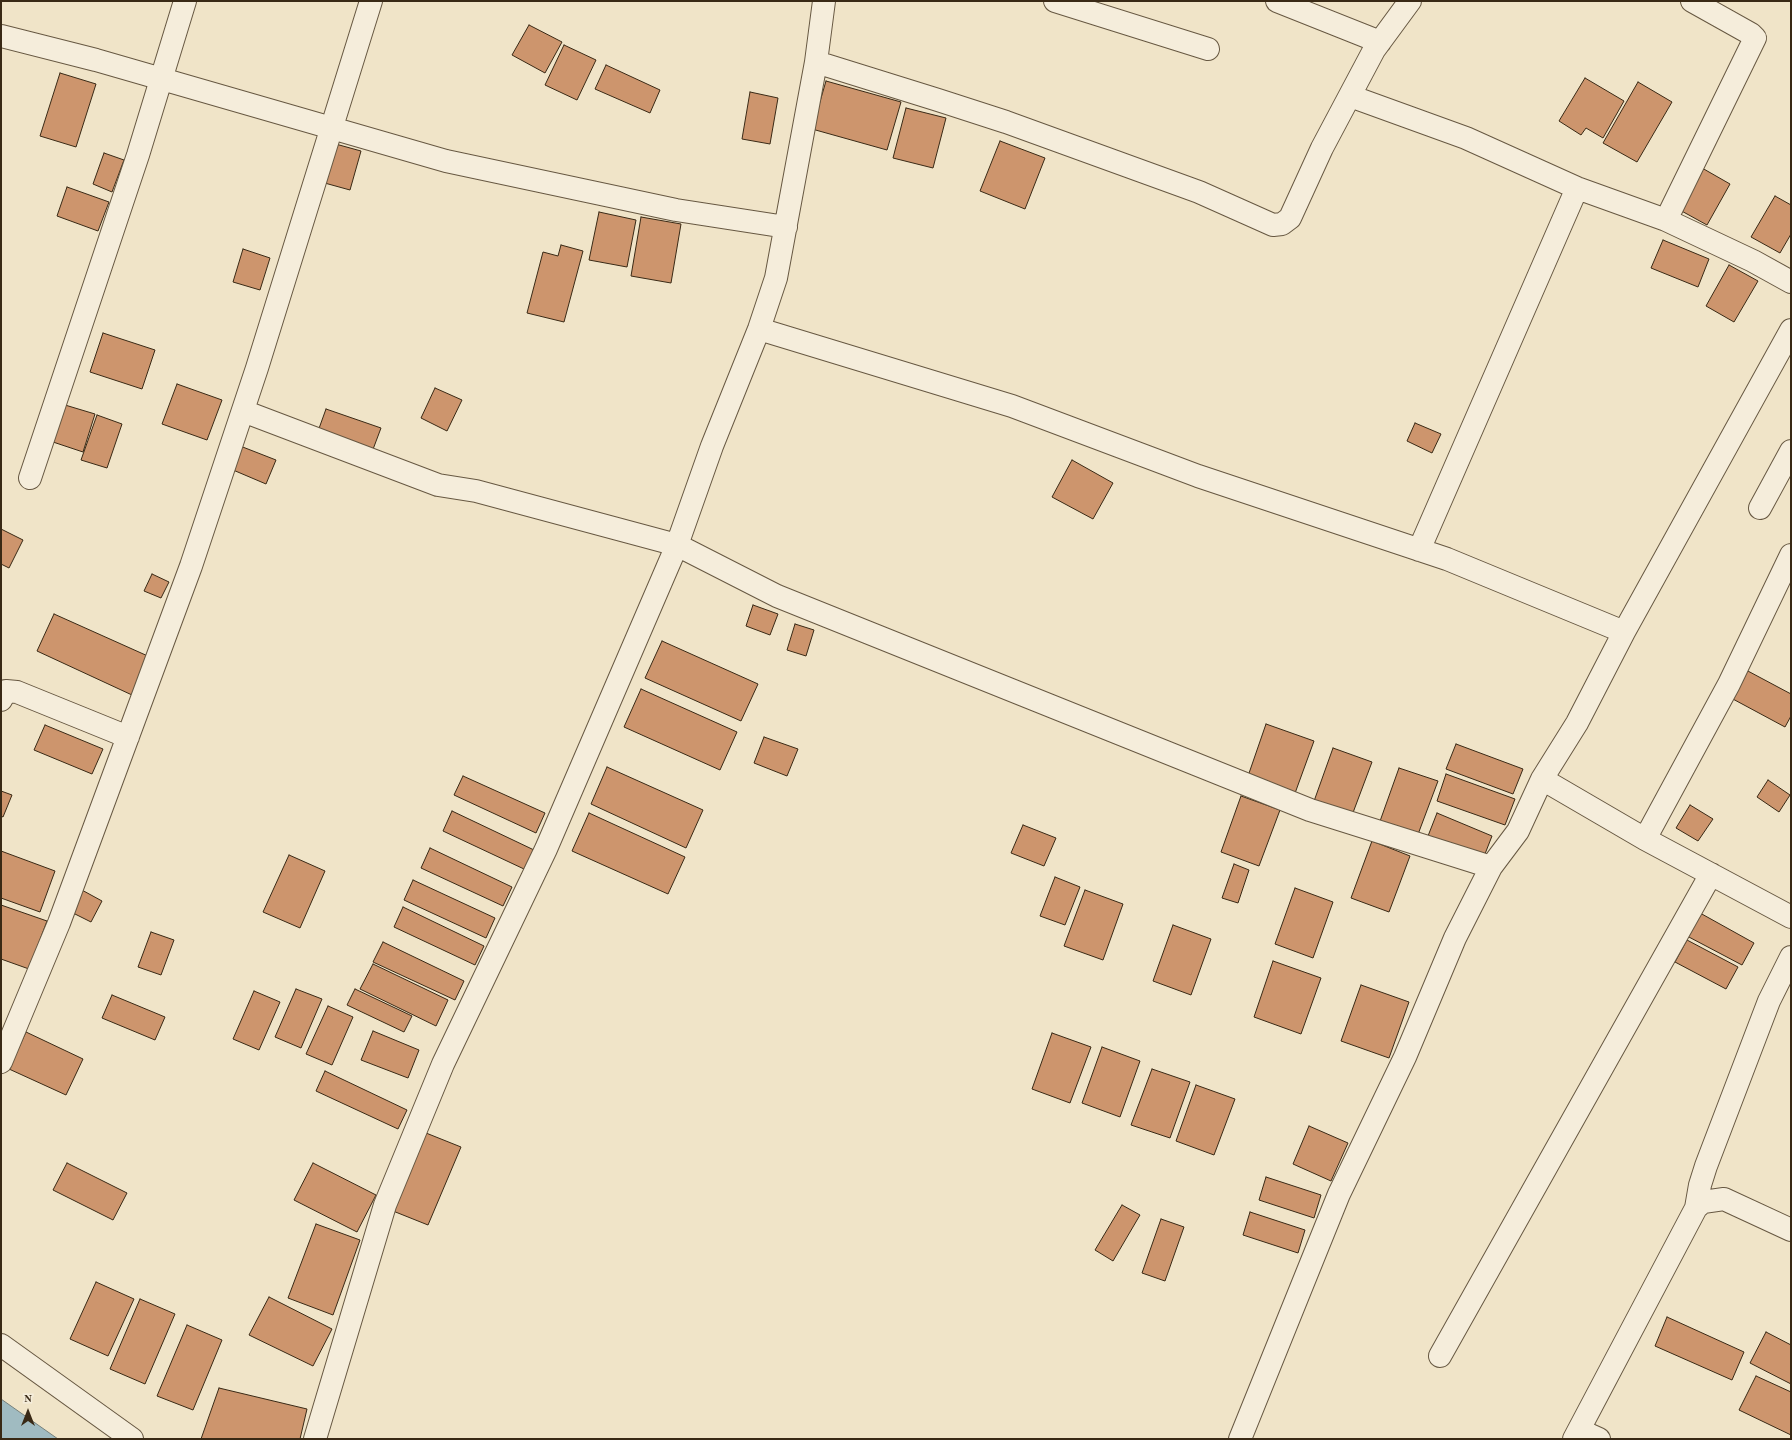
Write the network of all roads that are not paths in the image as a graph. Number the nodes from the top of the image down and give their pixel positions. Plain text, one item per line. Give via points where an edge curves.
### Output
1 (185, 1) edge
2 (371, 1) edge
3 (824, 1) edge
4 (1055, 1) edge
5 (1277, 1) edge
6 (1410, 1) edge
7 (1692, 1) edge
8 (1, 36) edge
9 (1380, 42) junction
10 (1208, 49) dead end
11 (816, 62) junction
12 (162, 79) junction
13 (1350, 96) junction
14 (332, 128) junction
15 (1577, 188) junction
16 (1666, 220) junction
17 (786, 227) junction
18 (1791, 282) edge
19 (759, 329) junction
20 (1791, 330) edge
21 (243, 411) junction
22 (1791, 451) edge
23 (30, 478) dead end
24 (1760, 508) dead end
25 (677, 545) junction
26 (1419, 550) junction
27 (1791, 555) edge
28 (1624, 632) junction
29 (1, 700) edge
30 (128, 737) junction
31 (1542, 779) junction
32 (1645, 839) junction
33 (1491, 868) junction
34 (1711, 874) junction
35 (1791, 917) edge
36 (1791, 957) edge
37 (1, 1062) edge
38 (1696, 1208) junction
39 (1791, 1228) edge
40 (1, 1345) edge
41 (1440, 1356) dead end
42 (1576, 1434) edge
43 (132, 1439) edge
44 (315, 1439) edge
45 (1240, 1439) edge
46 (1599, 1439) edge

1 - 12 street
2 - 14 street
3 - 11 street
4 - 10 street
5 - 9 street
6 - 9 street
7 - 16 street via 1755,38
8 - 12 street
9 - 13 street
11 - 13 street via 1006,122 1199,192 1273,225 1282,224 1290,218 1322,148
11 - 17 street
12 - 14 street
12 - 23 street
13 - 15 street via 1466,138
14 - 17 street via 446,161 676,210
14 - 21 street
15 - 16 street
15 - 26 street
16 - 18 street
17 - 19 street via 776,278
19 - 25 street via 712,446
19 - 26 street via 1012,406 1198,476
20 - 28 street
21 - 25 street via 438,485 476,491
21 - 30 street via 191,566
22 - 24 street
25 - 33 street via 777,596 1310,810
25 - 44 street via 546,849 443,1064 385,1205
26 - 28 street via 1447,559
27 - 32 street via 1730,684
28 - 31 street via 1577,722
29 - 30 street via 6,691 17,692
30 - 37 street via 59,922
31 - 32 street
31 - 33 street via 1518,831
32 - 34 street
33 - 45 street via 1455,938 1405,1057 1339,1194
34 - 35 street
34 - 41 street
36 - 38 street via 1769,1001 1714,1144 1700,1185
38 - 39 street via 1703,1202 1724,1199
38 - 42 street
40 - 43 street
42 - 46 street

